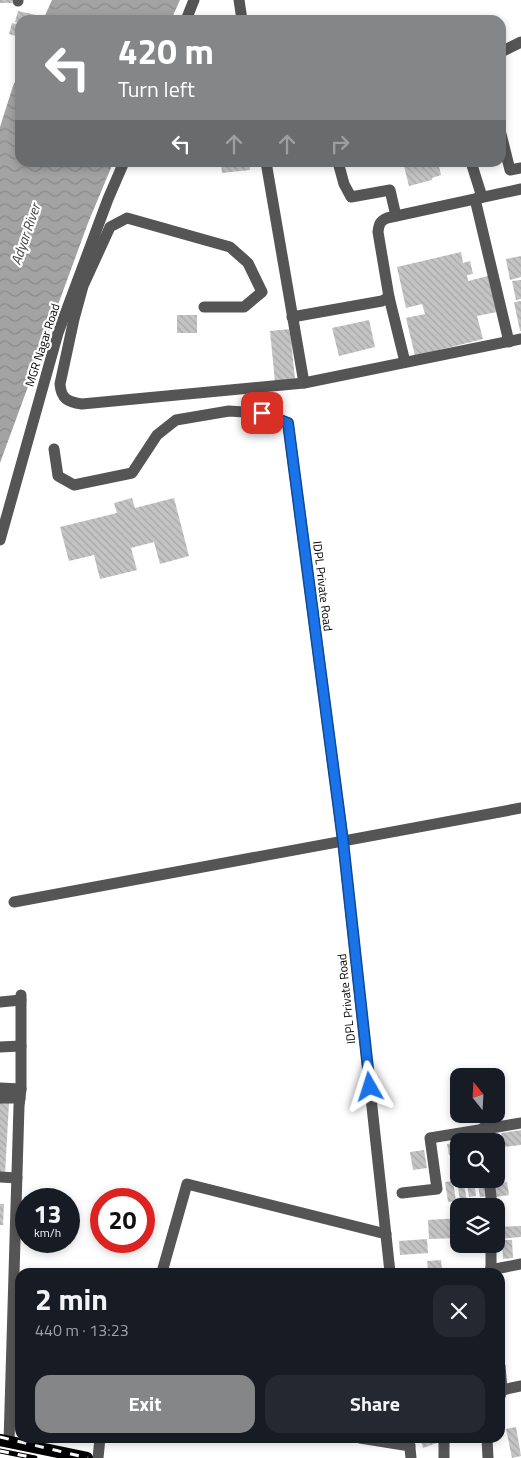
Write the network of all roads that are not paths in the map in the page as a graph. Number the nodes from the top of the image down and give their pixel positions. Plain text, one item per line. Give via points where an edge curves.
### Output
1 (194, 0) edge
2 (238, 0) edge
3 (188, 15) edge
4 (241, 15) edge
5 (521, 42) edge
6 (506, 50) edge
7 (506, 154) edge
8 (122, 167) edge
9 (267, 167) edge
10 (339, 167) edge
11 (473, 167) edge
12 (521, 168) edge
13 (521, 189) edge
14 (478, 198) junction
15 (396, 216) junction
16 (389, 297) junction
17 (204, 307) dead end
18 (292, 317) junction
19 (521, 339) edge
20 (509, 342) junction
21 (406, 362) junction
22 (304, 383) junction
23 (54, 449) dead end
24 (0, 540) edge
25 (521, 808) edge
26 (343, 841) junction
27 (14, 902) dead end
28 (0, 1002) edge
29 (21, 1046) junction
30 (0, 1047) edge
31 (0, 1088) edge
32 (20, 1094) junction
33 (0, 1098) edge
34 (521, 1123) edge
35 (483, 1128) junction
36 (484, 1133) edge
37 (0, 1177) edge
38 (17, 1178) junction
39 (402, 1193) dead end
40 (386, 1234) junction
41 (491, 1253) edge
42 (521, 1264) edge
43 (163, 1268) edge
44 (390, 1268) edge
45 (490, 1268) edge
46 (505, 1268) edge
47 (521, 1386) edge
48 (505, 1392) edge
49 (5, 1441) edge
50 (100, 1443) edge
51 (388, 1443) edge
52 (444, 1443) edge
53 (487, 1443) edge
54 (410, 1447) edge
55 (87, 1458) edge
56 (98, 1458) edge
57 (444, 1458) edge
58 (488, 1458) edge

1 - 3 street
2 - 4 street
5 - 6 street
7 - 12 street via 510,170
8 - 24 street, MGR Nagar Road via 58,333
9 - 18 street
10 - 15 street via 351,197 390,190
11 - 14 street
13 - 14 street
14 - 15 street
14 - 20 street
15 - 16 street via 378,225
16 - 18 street via 382,301
16 - 21 street
17 - 22 street via 244,307 262,292 248,263 230,247 127,218 110,227 83,286 60,392 66,399 82,404
18 - 22 street
19 - 20 street
20 - 21 street
21 - 22 street
23 - 26 street, IDPL Private Road via 58,476 74,485 132,473 157,435 176,420 229,411 262,413 288,423
25 - 26 street
26 - 27 street
26 - 40 street, IDPL Private Road
28 - 29 street via 21,998
29 - 30 street
29 - 32 street
31 - 32 street
32 - 33 street
32 - 38 street
34 - 35 street
35 - 36 street
35 - 39 street via 430,1138 437,1188
37 - 38 street
38 - 49 street
40 - 43 street via 187,1184
40 - 44 street, IDPL Private Road
41 - 45 street
42 - 46 street
47 - 48 street
49 - 55 main road
50 - 56 street
51 - 54 street
52 - 57 street
53 - 58 street

